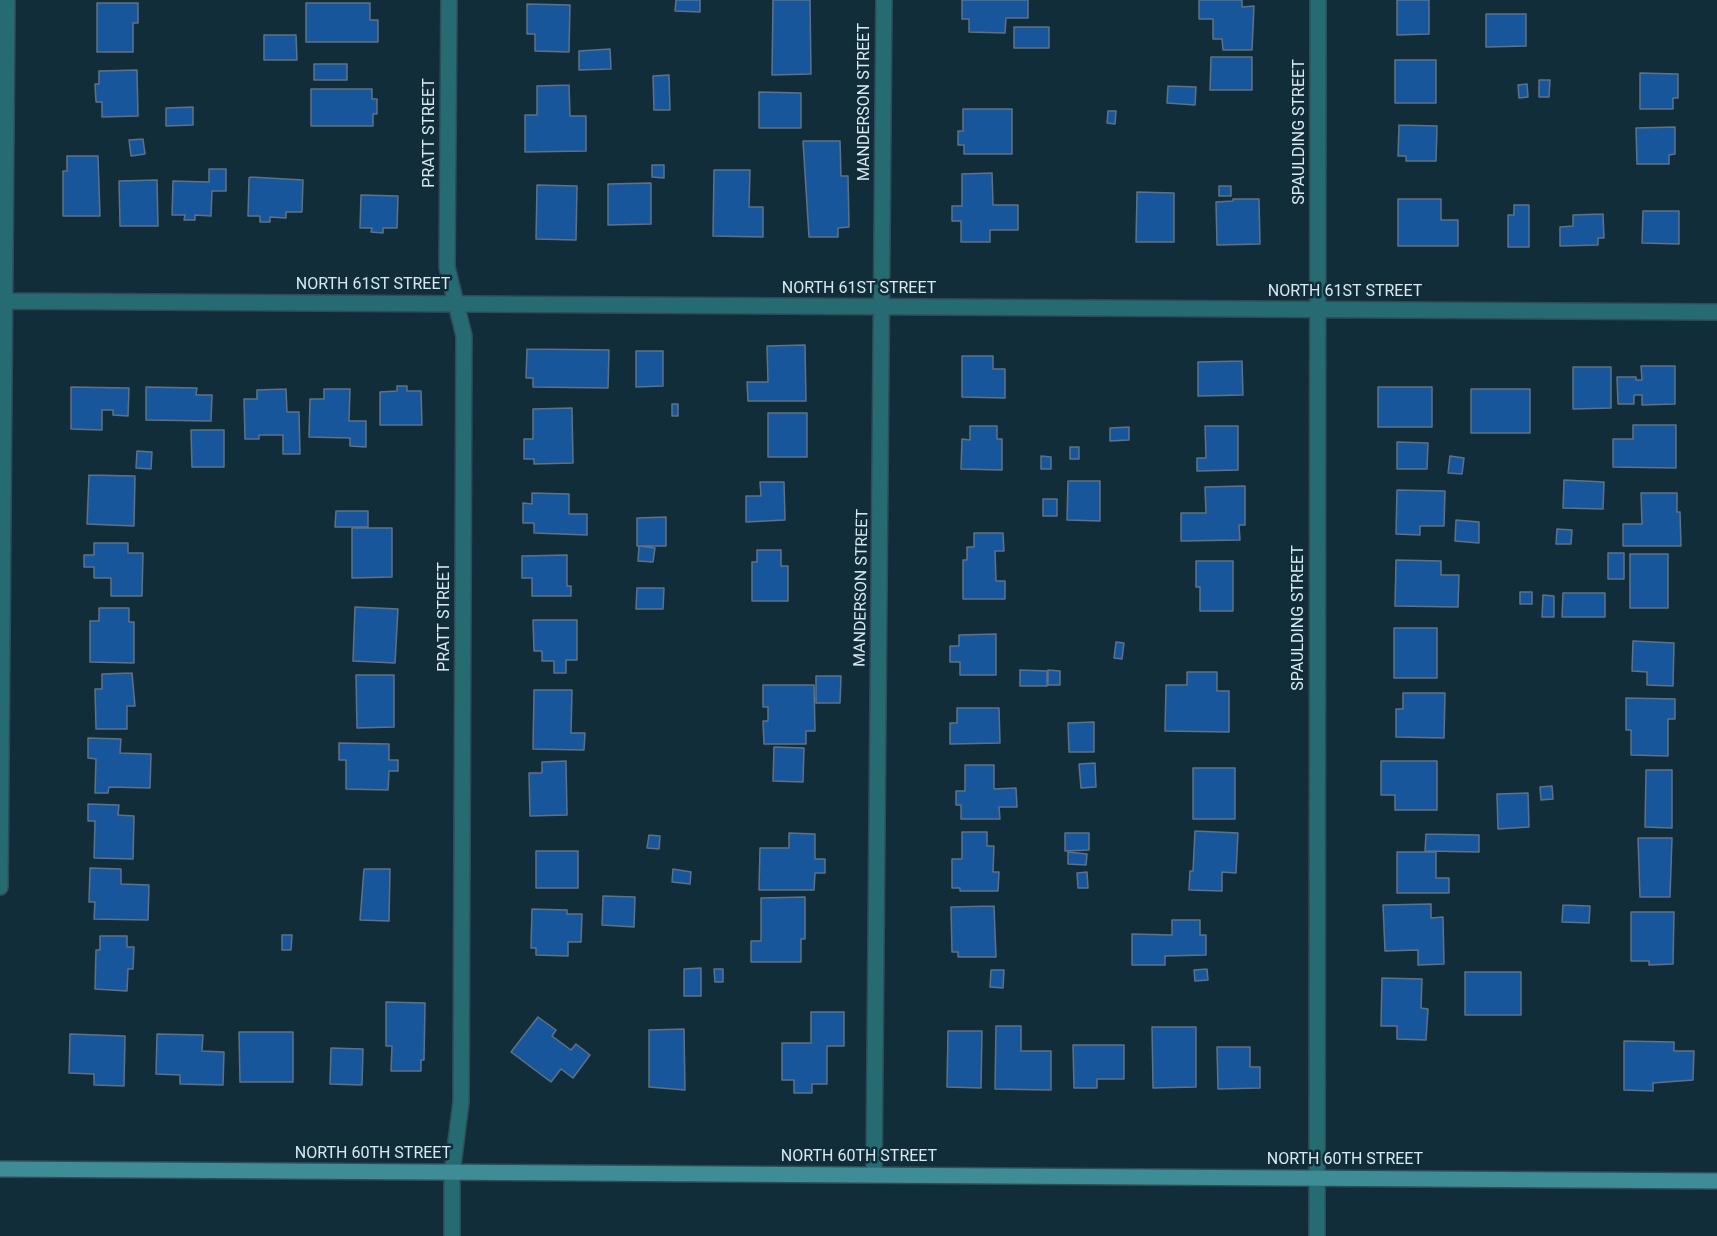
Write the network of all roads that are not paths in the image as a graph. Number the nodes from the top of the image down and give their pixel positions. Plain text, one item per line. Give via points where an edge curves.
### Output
1 (7, 0) edge
2 (449, 0) edge
3 (884, 0) edge
4 (1318, 0) edge
5 (2, 301) edge
6 (456, 304) junction
7 (882, 307) junction
8 (1317, 309) junction
9 (1717, 312) edge
10 (0, 887) edge
11 (0, 1169) edge
12 (452, 1173) junction
13 (874, 1175) junction
14 (1317, 1178) junction
15 (1717, 1181) edge
16 (452, 1236) edge
17 (1317, 1236) edge

1 - 5 street
2 - 6 street, PRATT STREET via 447,267
3 - 7 street, MANDERSON STREET
4 - 8 street, SPAULDING STREET
5 - 6 street, NORTH 61ST STREET
5 - 10 street
6 - 7 street, NORTH 61ST STREET
6 - 12 street, PRATT STREET via 464,336 461,1018 460,1128
7 - 8 street, NORTH 61ST STREET
7 - 13 street, MANDERSON STREET
8 - 9 street, NORTH 61ST STREET
8 - 14 street, SPAULDING STREET
11 - 12 main road, NORTH 60TH STREET
12 - 13 main road, NORTH 60TH STREET
12 - 16 street, PRATT STREET
13 - 14 main road, NORTH 60TH STREET
14 - 15 main road, NORTH 60TH STREET
14 - 17 street, SPAULDING STREET

